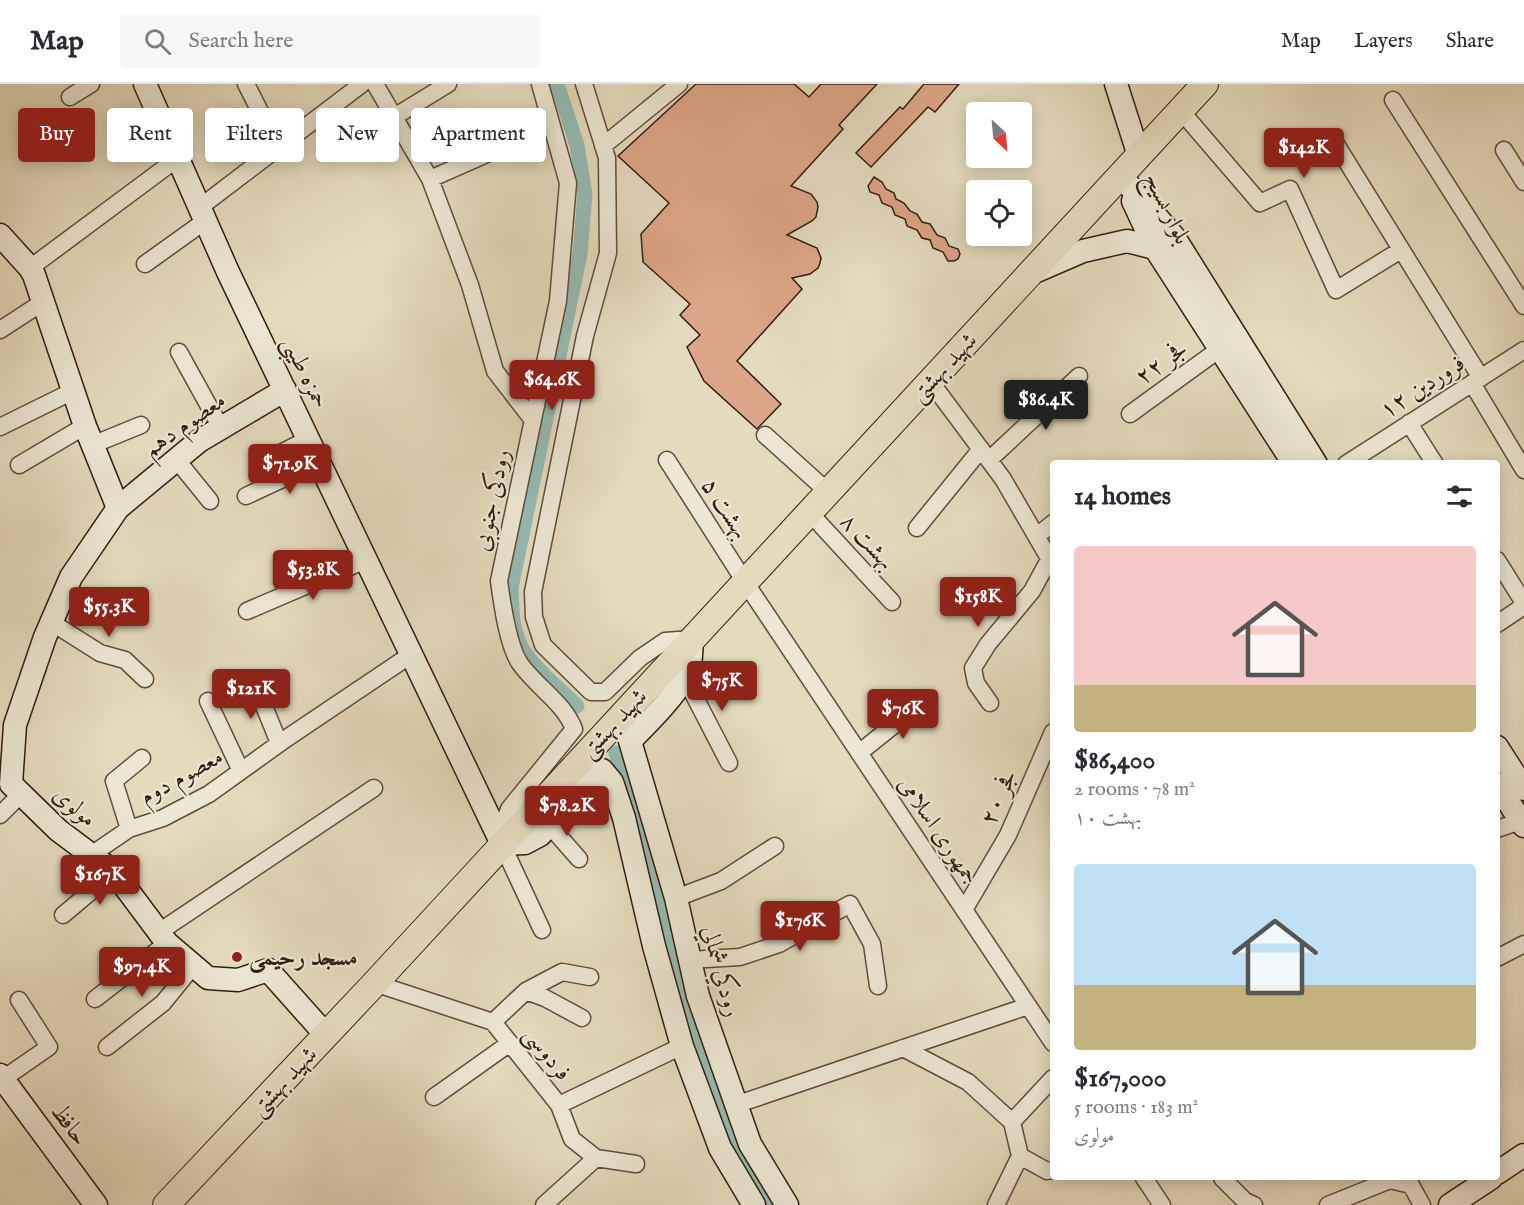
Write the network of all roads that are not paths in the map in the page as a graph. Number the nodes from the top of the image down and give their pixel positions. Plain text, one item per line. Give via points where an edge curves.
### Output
1 (91, 84) edge
2 (145, 84) edge
3 (246, 84) edge
4 (362, 84) edge
5 (375, 84) edge
6 (448, 84) edge
7 (540, 84) edge
8 (584, 84) edge
9 (679, 84) edge
10 (1116, 84) edge
11 (1205, 84) edge
12 (70, 97) dead end
13 (1393, 100) dead end
14 (156, 108) edge
15 (258, 108) edge
16 (389, 108) edge
17 (1181, 111) junction
18 (399, 114) edge
19 (399, 126) edge
20 (304, 128) edge
21 (1334, 141) dead end
22 (603, 146) junction
23 (1504, 150) dead end
24 (173, 162) edge
25 (180, 162) edge
26 (261, 162) edge
27 (468, 162) edge
28 (1131, 165) junction
29 (430, 179) junction
30 (1524, 182) edge
31 (202, 214) junction
32 (0, 234) edge
33 (1155, 248) junction
34 (1401, 250) junction
35 (145, 264) dead end
36 (30, 268) junction
37 (1030, 273) junction
38 (43, 302) junction
39 (1524, 306) edge
40 (0, 330) edge
41 (1221, 348) junction
42 (1524, 350) edge
43 (179, 352) dead end
44 (1079, 376) dead end
45 (1477, 380) junction
46 (930, 381) junction
47 (285, 390) junction
48 (73, 391) junction
49 (1130, 414) dead end
50 (532, 419) junction
51 (1410, 423) junction
52 (141, 425) dead end
53 (0, 428) edge
54 (221, 428) junction
55 (88, 435) junction
56 (765, 435) dead end
57 (308, 439) junction
58 (985, 455) junction
59 (176, 459) junction
60 (267, 460) dead end
61 (667, 460) dead end
62 (1291, 460) edge
63 (1313, 460) edge
64 (1352, 460) edge
65 (1433, 460) edge
66 (319, 462) junction
67 (19, 465) dead end
68 (1524, 470) edge
69 (827, 491) junction
70 (246, 496) dead end
71 (210, 501) dead end
72 (118, 508) junction
73 (808, 511) junction
74 (1050, 526) edge
75 (917, 528) dead end
76 (1037, 537) junction
77 (366, 560) junction
78 (1050, 560) edge
79 (1050, 564) edge
80 (1500, 565) edge
81 (746, 582) junction
82 (892, 602) dead end
83 (1524, 604) edge
84 (247, 611) dead end
85 (51, 622) junction
86 (1500, 622) edge
87 (692, 639) junction
88 (412, 654) junction
89 (678, 669) junction
90 (145, 679) dead end
91 (255, 684) dead end
92 (925, 700) dead end
93 (208, 701) dead end
94 (990, 703) dead end
95 (1050, 739) edge
96 (279, 743) junction
97 (1500, 752) edge
98 (859, 753) junction
99 (142, 758) dead end
100 (729, 763) dead end
101 (241, 771) junction
102 (11, 782) edge
103 (374, 788) dead end
104 (1500, 789) edge
105 (1524, 789) edge
106 (0, 815) edge
107 (1522, 824) edge
108 (550, 826) junction
109 (1500, 828) edge
110 (129, 830) junction
111 (508, 837) junction
112 (776, 846) dead end
113 (91, 855) junction
114 (579, 859) dead end
115 (114, 872) junction
116 (676, 898) junction
117 (964, 910) junction
118 (63, 915) dead end
119 (542, 930) dead end
120 (163, 937) junction
121 (1524, 944) edge
122 (1500, 956) edge
123 (689, 960) junction
124 (193, 966) junction
125 (590, 977) dead end
126 (374, 983) junction
127 (878, 986) dead end
128 (526, 991) junction
129 (95, 999) dead end
130 (19, 1000) dead end
131 (1028, 1006) junction
132 (582, 1018) dead end
133 (493, 1022) junction
134 (326, 1035) junction
135 (1050, 1039) edge
136 (510, 1043) junction
137 (682, 1046) junction
138 (107, 1047) dead end
139 (903, 1048) junction
140 (1, 1077) edge
141 (1050, 1081) edge
142 (434, 1096) dead end
143 (559, 1105) junction
144 (735, 1105) junction
145 (1012, 1122) junction
146 (1524, 1155) edge
147 (1020, 1156) junction
148 (596, 1158) junction
149 (636, 1164) dead end
150 (1050, 1170) edge
151 (1500, 1171) edge
152 (1144, 1180) edge
153 (1224, 1180) edge
154 (1488, 1180) edge
155 (1410, 1181) edge
156 (96, 1205) edge
157 (166, 1205) edge
158 (544, 1205) edge
159 (754, 1205) edge
160 (787, 1205) edge
161 (996, 1205) edge
162 (1162, 1205) edge
163 (1254, 1205) edge
164 (1328, 1205) edge
165 (1422, 1205) edge
166 (1450, 1205) edge

1 - 12 street
2 - 14 street, حمزه طیبی
3 - 15 street
4 - 20 street
5 - 16 street
6 - 18 street
7 - 50 street, رودکی جنوبی via 568,183 558,301
8 - 22 street
9 - 22 street
10 - 28 street
11 - 17 main road, شهید بهشتی
13 - 39 street
17 - 28 main road, شهید بهشتی
17 - 34 street via 1260,203 1290,189 1336,290
19 - 29 street
21 - 34 street
22 - 87 street via 607,158 608,253 585,336 533,592 534,617 543,645 591,692 605,692 640,658 665,641
23 - 30 street
24 - 36 street
25 - 31 street, حمزه طیبی
26 - 31 street
27 - 29 street
28 - 33 street, بلوار بسیج
28 - 37 main road, شهید بهشتی
28 - 63 street, بلوار بسیج
29 - 50 street via 470,285 495,371
31 - 35 street
31 - 47 street, حمزه طیبی
32 - 36 street
33 - 37 street via 1127,241 1083,251
33 - 41 street, بلوار بسیج
34 - 45 street
36 - 38 street
37 - 46 main road, شهید بهشتی
38 - 40 street
38 - 48 street
41 - 49 street, فجر ۲۲
41 - 62 street, بلوار بسیج
42 - 45 street, ۱۲ فروردین
43 - 54 street
44 - 58 street
45 - 51 street, ۱۲ فروردین
45 - 68 street
46 - 58 street
46 - 69 main road, شهید بهشتی
47 - 54 street, معصوم دهم
47 - 57 street, حمزه طیبی
48 - 53 street
48 - 55 street
50 - 111 street, رودکی جنوبی via 499,581 506,625 520,664 569,717 574,729 509,809 504,822
51 - 64 street, ۱۲ فروردین
51 - 65 street
52 - 55 street
54 - 59 street, معصوم دهم
55 - 67 street
55 - 72 street
56 - 69 street
57 - 60 street
57 - 66 street, حمزه طیبی
58 - 75 street
58 - 76 street
59 - 71 street
59 - 72 street, معصوم دهم
61 - 81 street, بهشت ۵
66 - 70 street
66 - 77 street, حمزه طیبی
69 - 73 main road, شهید بهشتی
72 - 85 street via 71,577
73 - 81 main road, شهید بهشتی
73 - 82 street, بهشت ۸
74 - 76 street
76 - 78 street
77 - 84 street
77 - 88 street, حمزه طیبی
79 - 94 street via 973,668 976,683
80 - 83 street
81 - 87 main road, شهید بهشتی
81 - 98 street, جمهوری اسلامی
83 - 86 street
85 - 90 street via 100,653 125,660
85 - 102 street via 15,725
87 - 89 main road, شهید بهشتی
88 - 96 street, معصوم دوم
88 - 111 street, حمزه طیبی
89 - 100 street
89 - 111 main road, شهید بهشتی
89 - 116 street, رودکي شمالي via 664,704 630,741
91 - 96 street
92 - 98 street
93 - 101 street
95 - 117 street, فجر ۲۰ via 1008,835
96 - 101 street, معصوم دوم
97 - 105 street
98 - 117 street, جمهوری اسلامی
99 - 110 street via 114,781
101 - 110 street, معصوم دوم via 209,794 163,818
102 - 106 street
102 - 113 street, مولوی via 58,830
103 - 120 street
104 - 107 street
107 - 109 street
108 - 111 street via 525,843
108 - 114 street
108 - 137 street via 602,770 612,782 624,818
110 - 113 street, معصوم دوم
111 - 119 street
111 - 126 main road, شهید بهشتی
112 - 116 street via 721,881
113 - 115 street, مولوی
115 - 118 street
115 - 120 street, مولوی
116 - 123 street, رودکي شمالي
117 - 131 street, جمهوری اسلامی
120 - 124 street, مولوی
120 - 129 street
121 - 122 street
123 - 127 street via 740,957 779,944 850,904 872,944
123 - 144 street, رودکي شمالي
124 - 134 street, مولوی via 208,978 238,980 268,970
124 - 138 street via 163,1003
125 - 128 street via 562,972
126 - 133 street, فردوسی
126 - 134 main road, شهید بهشتی
128 - 132 street
128 - 133 street
130 - 140 street via 49,1047
131 - 135 street, جمهوری اسلامی
131 - 139 street
133 - 136 street, فردوسی
134 - 157 main road, شهید بهشتی
136 - 142 street
136 - 143 street, فردوسی
137 - 143 street, فردوسی
137 - 159 street via 720,1148
139 - 144 street
139 - 145 street via 968,1082
140 - 156 street, حافظ
141 - 145 street
143 - 148 street via 572,1139
144 - 160 street, رودکي شمالي via 750,1144
145 - 147 street
146 - 151 street
147 - 150 street
147 - 161 street
148 - 149 street
148 - 158 street
152 - 162 street
153 - 163 street
154 - 166 street
155 - 164 street via 1390,1180
155 - 165 street

